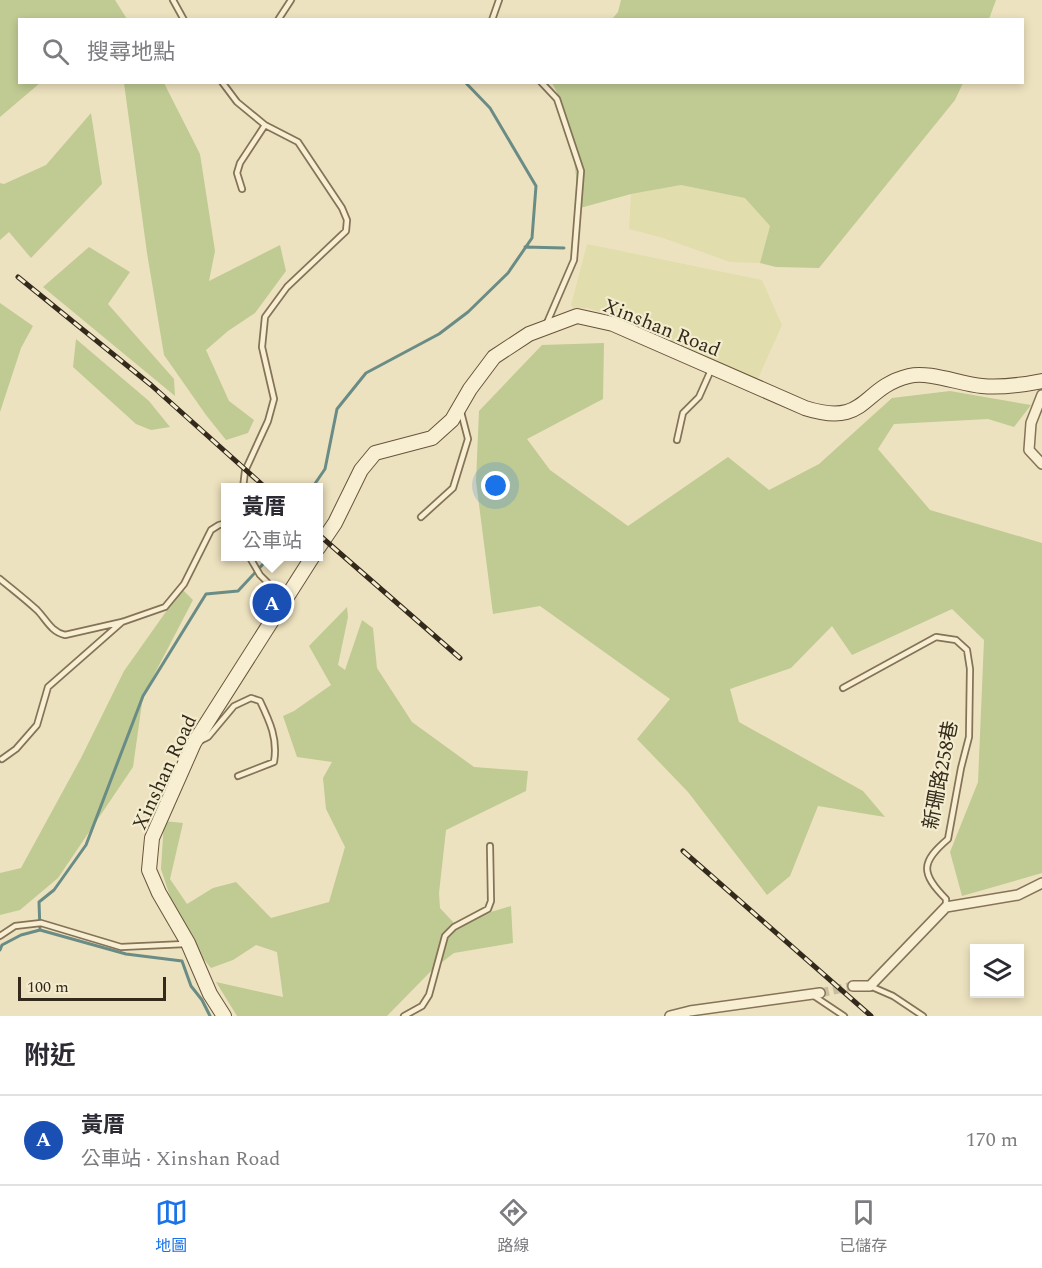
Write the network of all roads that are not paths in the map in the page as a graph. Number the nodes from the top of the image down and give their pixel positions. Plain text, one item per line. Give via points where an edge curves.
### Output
1 (173, 0) edge
2 (291, 0) edge
3 (499, 0) edge
4 (183, 18) edge
5 (279, 18) edge
6 (493, 18) edge
7 (223, 84) edge
8 (230, 84) edge
9 (544, 84) edge
10 (226, 88) junction
11 (265, 125) junction
12 (242, 189) dead end
13 (545, 328) junction
14 (712, 368) junction
15 (1042, 381) edge
16 (1042, 395) edge
17 (460, 406) junction
18 (678, 440) dead end
19 (1042, 464) edge
20 (244, 483) edge
21 (421, 517) dead end
22 (221, 525) edge
23 (323, 541) edge
24 (252, 561) edge
25 (310, 561) edge
26 (0, 579) edge
27 (285, 599) junction
28 (122, 622) junction
29 (843, 688) dead end
30 (194, 743) junction
31 (2, 759) dead end
32 (238, 776) dead end
33 (490, 846) dead end
34 (1042, 883) edge
35 (946, 907) junction
36 (0, 936) edge
37 (188, 944) junction
38 (853, 986) tunnel mouth
39 (870, 986) junction
40 (816, 994) joint
41 (224, 1016) edge
42 (404, 1016) edge
43 (670, 1016) edge
44 (844, 1016) edge
45 (923, 1016) edge

1 - 4 lane
2 - 5 lane
3 - 6 lane
7 - 10 lane
8 - 10 lane
9 - 13 lane via 557,99 581,171 574,260
10 - 11 lane
11 - 12 lane via 240,163 237,173
11 - 20 lane via 298,142 347,220 346,231 287,287 264,317 262,347 274,399
13 - 14 street, Xinshan Road via 577,316 613,324
13 - 17 street, Xinshan Road via 494,357
14 - 15 street, Xinshan Road via 825,414 844,414 863,405 891,381 913,375 981,386 1006,387
14 - 18 lane via 699,397 683,413
16 - 19 street via 1031,423 1029,450
17 - 21 lane via 468,439 453,488
17 - 23 street, Xinshan Road via 452,420 432,438 375,453 361,470
22 - 28 lane via 211,530 170,603
24 - 27 lane
25 - 27 street, Xinshan Road
26 - 28 lane via 60,634
27 - 30 street, Xinshan Road
28 - 31 lane via 48,687 37,725
29 - 35 lane, 新珊路258巷 via 936,637 956,640 967,650 969,737 948,839 932,853 927,865 934,887 946,899
30 - 32 lane via 208,737 234,706 251,698 260,701 273,730 274,762
30 - 37 street, Xinshan Road via 152,838 149,870
33 - 42 lane via 488,909 445,936 429,995 422,1006
34 - 35 street via 1018,895
35 - 39 street
36 - 37 lane via 15,926 41,923 121,947
37 - 41 street, Xinshan Road
38 - 39 street
39 - 45 lane
40 - 43 street
40 - 44 lane

